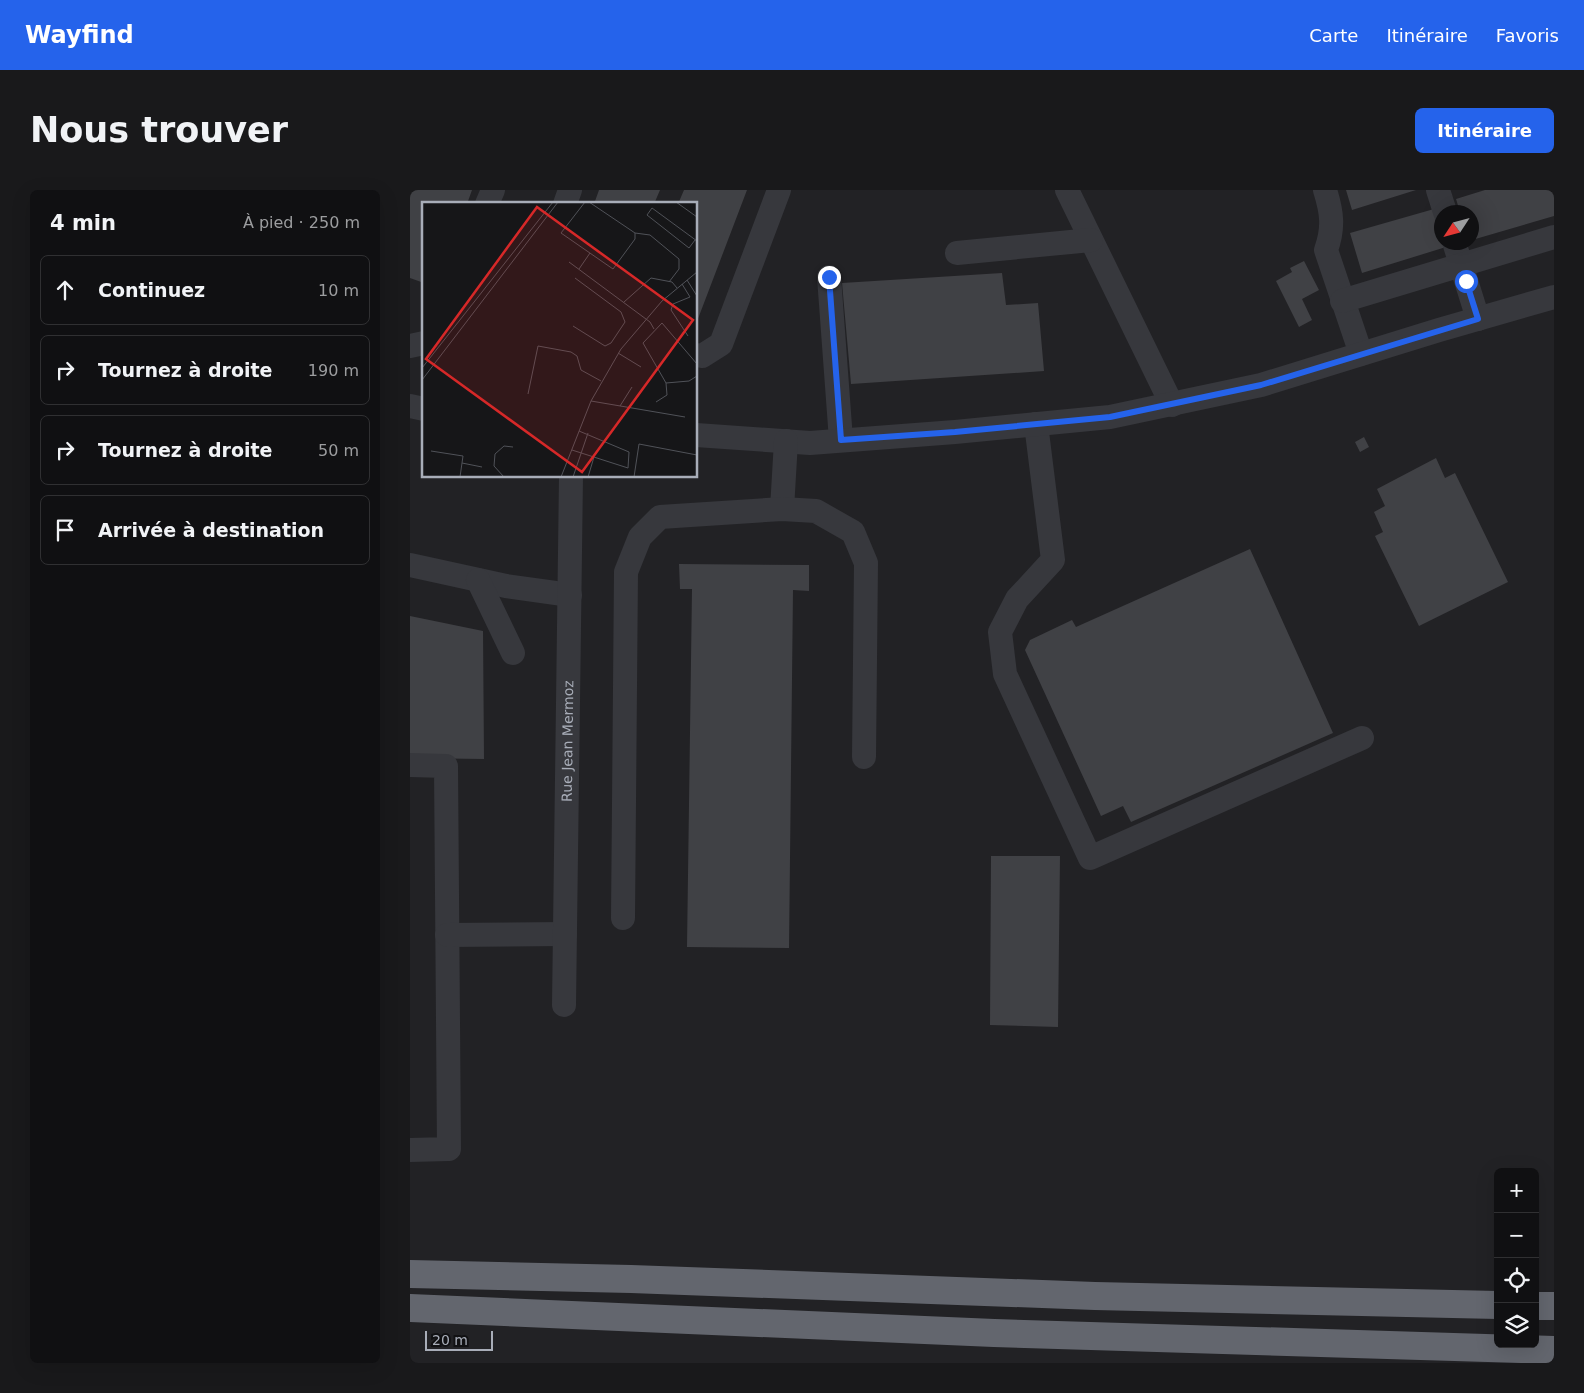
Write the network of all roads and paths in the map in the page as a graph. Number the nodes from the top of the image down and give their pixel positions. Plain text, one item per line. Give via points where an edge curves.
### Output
1 (493, 190) edge
2 (570, 190) edge
3 (779, 190) edge
4 (1067, 190) edge
5 (1325, 190) edge
6 (1438, 190) edge
7 (488, 202) edge
8 (566, 202) edge
9 (1442, 205) edge
10 (1554, 237) edge
11 (1091, 240) junction
12 (1457, 253) edge
13 (957, 254) dead end
14 (829, 277) dead end
15 (1554, 298) edge
16 (1342, 301) junction
17 (1478, 319) junction
18 (1361, 354) junction
19 (698, 355) edge
20 (1172, 405) junction
21 (1036, 424) junction
22 (698, 435) edge
23 (841, 440) junction
24 (786, 441) junction
25 (571, 478) edge
26 (782, 509) junction
27 (410, 566) edge
28 (478, 580) junction
29 (570, 595) junction
30 (513, 653) dead end
31 (1362, 738) dead end
32 (864, 757) dead end
33 (410, 765) edge
34 (623, 918) dead end
35 (565, 934) junction
36 (447, 935) junction
37 (564, 1005) dead end
38 (410, 1150) edge
39 (410, 1274) edge
40 (1494, 1305) edge
41 (1539, 1306) edge
42 (1554, 1306) edge
43 (410, 1308) edge
44 (1554, 1350) edge

1 - 7 street
2 - 8 street
3 - 19 street via 720,344
4 - 11 street
5 - 16 street via 1331,210 1331,236 1326,250
6 - 9 street
10 - 12 street
11 - 13 street
11 - 20 street
12 - 16 street
12 - 17 street
14 - 23 street
15 - 17 street
16 - 18 street
17 - 18 street
18 - 20 street via 1261,385
20 - 21 street via 1110,417
21 - 23 street
21 - 31 street via 1053,560 1018,599 1000,632 1005,674 1090,858
22 - 24 street
23 - 24 street
24 - 26 street
25 - 29 street, Rue Jean Mermoz
26 - 32 street via 816,511 853,532 866,563
26 - 34 street via 660,517 640,537 626,572
27 - 28 street
28 - 29 street
28 - 30 street
29 - 35 street, Rue Jean Mermoz
33 - 36 street via 446,766
35 - 36 street
35 - 37 street, Rue Jean Mermoz
36 - 38 street via 449,1149
39 - 40 highway
41 - 42 highway
43 - 44 highway via 994,1333

